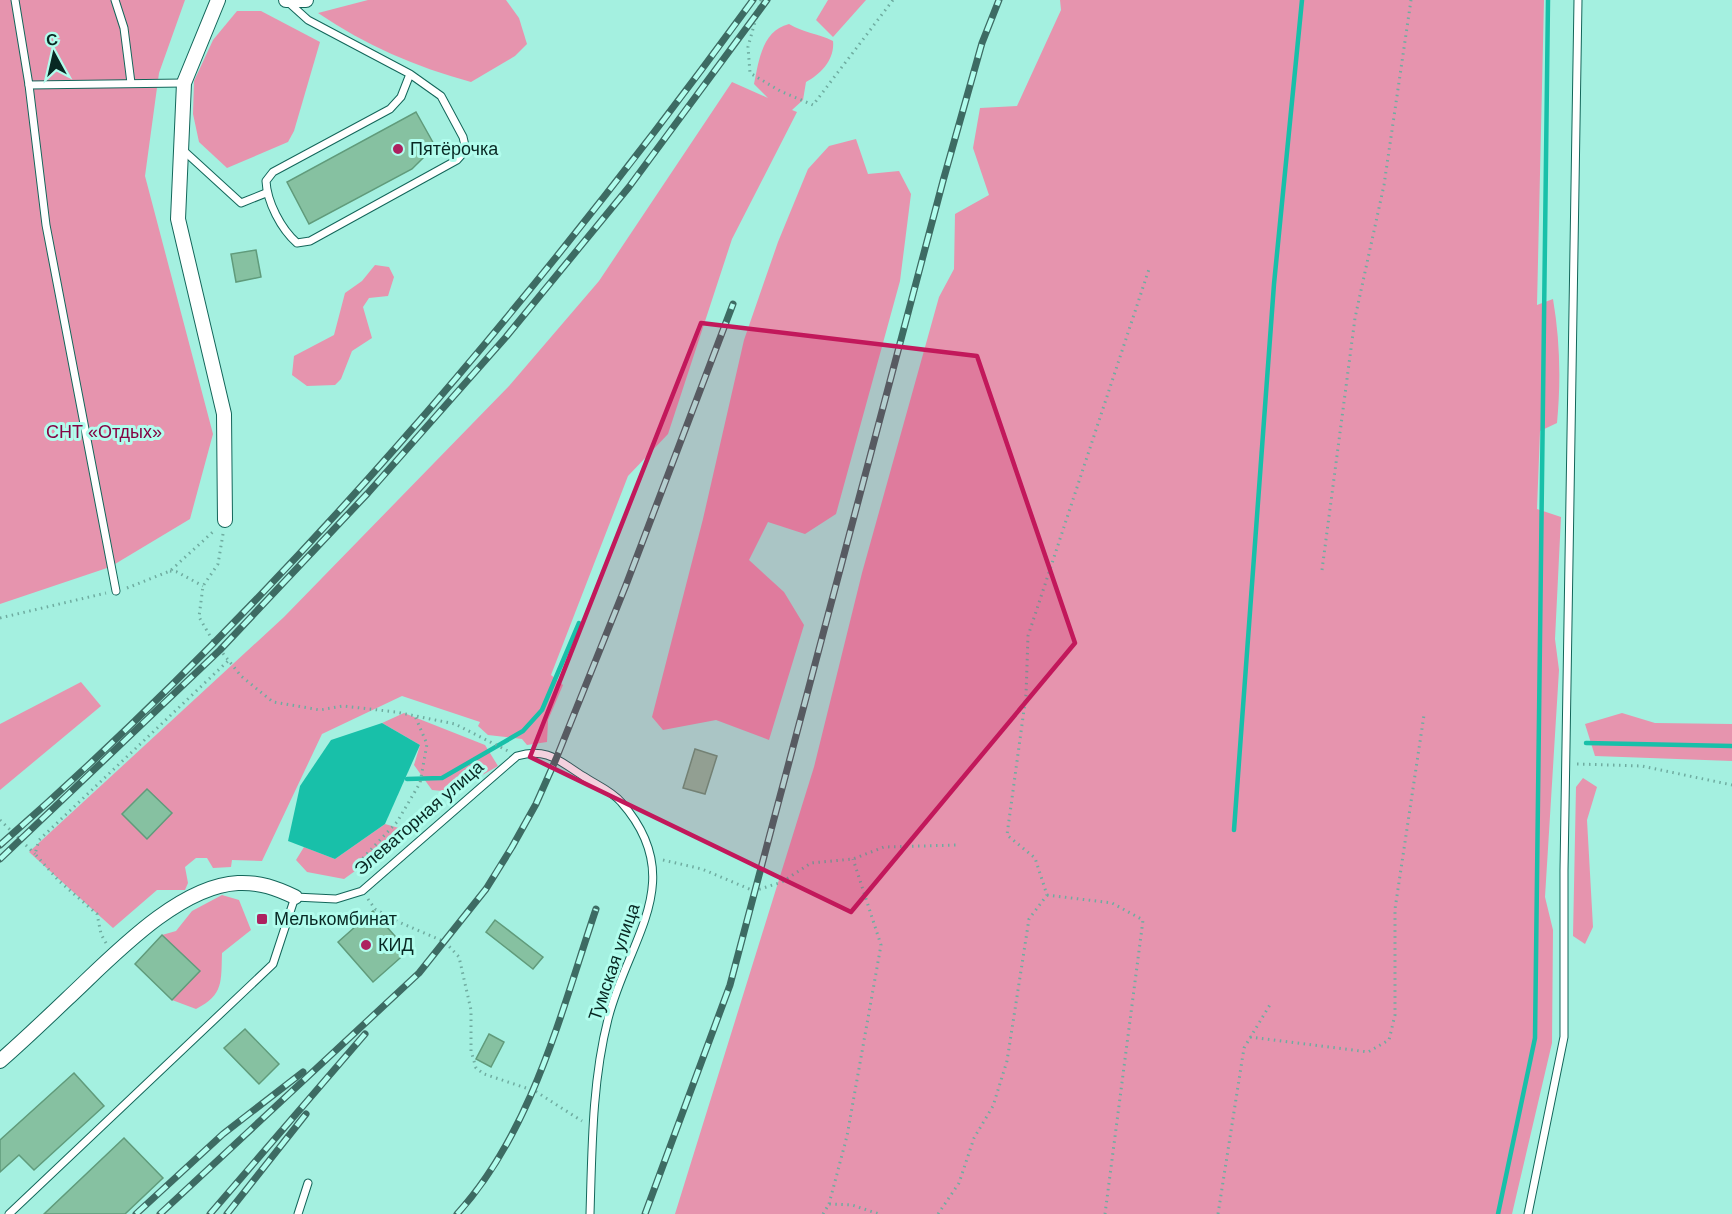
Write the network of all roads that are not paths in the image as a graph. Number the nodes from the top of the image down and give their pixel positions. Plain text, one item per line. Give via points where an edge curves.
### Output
1 (15, 0) edge
2 (115, 0) edge
3 (218, 0) edge
4 (286, 0) edge
5 (306, 0) edge
6 (1578, 0) edge
7 (410, 74) junction
8 (131, 83) junction
9 (184, 83) junction
10 (29, 85) junction
11 (179, 146) junction
12 (267, 193) junction
13 (225, 520) road end
14 (116, 591) dead end
15 (620, 800) joint
16 (295, 897) junction
17 (0, 1061) edge
18 (308, 1183) dead end
19 (9, 1214) edge
20 (298, 1214) edge
21 (590, 1214) edge
22 (1528, 1214) edge

1 - 10 lane
2 - 8 lane via 124,28
3 - 9 street
4 - 5 street
4 - 7 lane via 308,20
6 - 22 lane via 1564,1037
7 - 12 lane via 401,97 390,109 273,172 266,181
7 - 12 lane via 441,96 463,136 466,150 457,160 310,242 297,243 289,236
8 - 9 lane
8 - 10 lane
9 - 11 street
10 - 14 lane via 46,225
11 - 12 lane via 241,203
11 - 13 street via 178,219 224,414
15 - 16 lane, Элеваторная улица via 546,753 529,752 517,756 362,891 336,899
15 - 21 lane, Тумская улица via 644,837 654,875 648,914 609,1017 598,1069
16 - 17 street, Элеваторная улица via 266,884 236,883 192,896 159,916
16 - 19 lane via 273,964
18 - 20 lane

